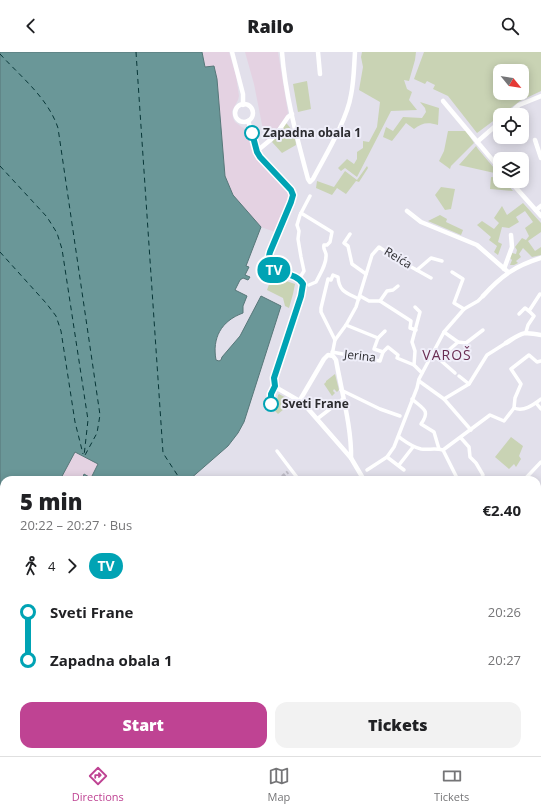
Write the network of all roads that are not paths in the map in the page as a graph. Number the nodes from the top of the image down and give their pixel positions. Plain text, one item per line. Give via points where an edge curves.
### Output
1 (232, 52) edge
2 (282, 52) edge
3 (318, 52) edge
4 (355, 52) edge
5 (320, 74) dead end
6 (541, 96) edge
7 (443, 102) dead end
8 (244, 105) junction
9 (516, 108) edge
10 (292, 114) junction
11 (248, 122) junction
12 (493, 128) edge
13 (535, 140) dead end
14 (477, 142) junction
15 (257, 151) junction
16 (541, 158) edge
17 (493, 161) edge
18 (516, 188) edge
19 (310, 196) dead end
20 (541, 206) edge
21 (536, 210) junction
22 (407, 211) dead end
23 (301, 214) junction
24 (541, 216) edge
25 (350, 234) dead end
26 (511, 235) dead end
27 (541, 258) edge
28 (442, 261) dead end
29 (417, 270) junction
30 (506, 270) junction
31 (452, 272) dead end
32 (366, 274) junction
33 (430, 278) dead end
34 (299, 280) junction
35 (309, 285) dead end
36 (398, 286) dead end
37 (540, 294) dead end
38 (483, 296) joint
39 (360, 298) junction
40 (380, 301) junction
41 (415, 307) dead end
42 (464, 309) junction
43 (530, 311) junction
44 (519, 314) dead end
45 (346, 325) junction
46 (416, 330) junction
47 (483, 330) dead end
48 (385, 331) dead end
49 (444, 332) junction
50 (526, 332) junction
51 (541, 335) edge
52 (378, 338) junction
53 (335, 340) junction
54 (458, 342) junction
55 (506, 343) joint
56 (383, 352) junction
57 (332, 354) junction
58 (431, 356) junction
59 (439, 359) junction
60 (541, 360) edge
61 (414, 365) junction
62 (422, 373) junction
63 (455, 373) dead end
64 (459, 376) dead end
65 (419, 381) junction
66 (469, 384) junction
67 (341, 390) junction
68 (343, 399) junction
69 (412, 399) junction
70 (444, 399) junction
71 (541, 399) edge
72 (300, 400) junction
73 (536, 403) junction
74 (514, 408) junction
75 (541, 410) edge
76 (400, 416) dead end
77 (317, 420) junction
78 (471, 430) junction
79 (398, 437) junction
80 (461, 438) junction
81 (413, 447) junction
82 (441, 450) junction
83 (277, 451) dead end
84 (387, 457) junction
85 (351, 458) junction
86 (541, 462) edge
87 (399, 465) junction
88 (367, 470) dead end
89 (404, 470) dead end
90 (295, 476) edge
91 (362, 476) edge
92 (456, 476) edge
93 (482, 476) edge
94 (528, 476) edge

1 - 8 street
2 - 10 street
3 - 5 street
4 - 10 street via 350,99 339,127 310,182
6 - 9 street
7 - 14 street
8 - 11 street via 252,111
8 - 11 street via 238,107 235,114 240,121
10 - 15 street via 270,141
11 - 15 street
12 - 14 street
13 - 16 street
14 - 17 street
15 - 34 street via 293,195 270,252 268,264 274,270
18 - 21 street
19 - 23 street
20 - 21 street
21 - 24 street
22 - 30 street via 421,222 472,242
23 - 34 street via 297,225 304,271
23 - 35 street via 332,232 330,242 324,245 326,254 323,268 316,282
25 - 32 street via 344,243 348,246 352,264
26 - 30 street via 512,247
27 - 30 street
28 - 29 street, Reića via 430,258
29 - 32 street, Reića via 379,247 372,255
29 - 33 street, Reića
30 - 38 street
31 - 42 street via 463,279 454,303
32 - 39 street
34 - 72 street via 303,288 274,378 275,386
36 - 40 street via 387,292
37 - 43 street
38 - 42 street
39 - 40 street
39 - 45 street
39 - 53 street via 342,290 338,277 333,275 331,280 328,279 321,312
40 - 46 street via 411,321 410,328
41 - 46 street via 420,312
42 - 49 street
43 - 44 street via 525,308
43 - 50 street via 534,316
45 - 52 street
45 - 53 street
46 - 61 street via 412,342 415,350
47 - 54 street via 466,343
48 - 52 street
49 - 54 street
49 - 58 street
50 - 51 street
50 - 55 street
52 - 56 street via 374,349
53 - 57 street
54 - 59 street
55 - 66 street via 487,355
56 - 57 street, Jerina via 380,361
56 - 61 street via 388,347 398,355 397,358
57 - 67 street via 336,360
57 - 72 street via 324,359
58 - 59 street
58 - 62 street
59 - 63 street
60 - 74 street via 537,362 529,355 511,369 521,384
61 - 62 street
62 - 65 street
64 - 66 street
65 - 69 street
65 - 70 street
66 - 70 street
67 - 68 street
67 - 76 street
68 - 77 street
68 - 85 street
69 - 79 street
69 - 82 street via 426,413 421,424 434,432
70 - 78 street
71 - 73 street
72 - 77 street
73 - 74 street via 524,410
73 - 75 street
74 - 78 street via 504,421 490,415
77 - 85 street
78 - 80 street
79 - 81 street
79 - 84 street
80 - 82 street
80 - 93 street via 470,447 470,457
81 - 82 street
81 - 87 street
82 - 92 street
83 - 90 street
84 - 87 street
84 - 88 street
85 - 91 street
86 - 94 street
87 - 89 street

